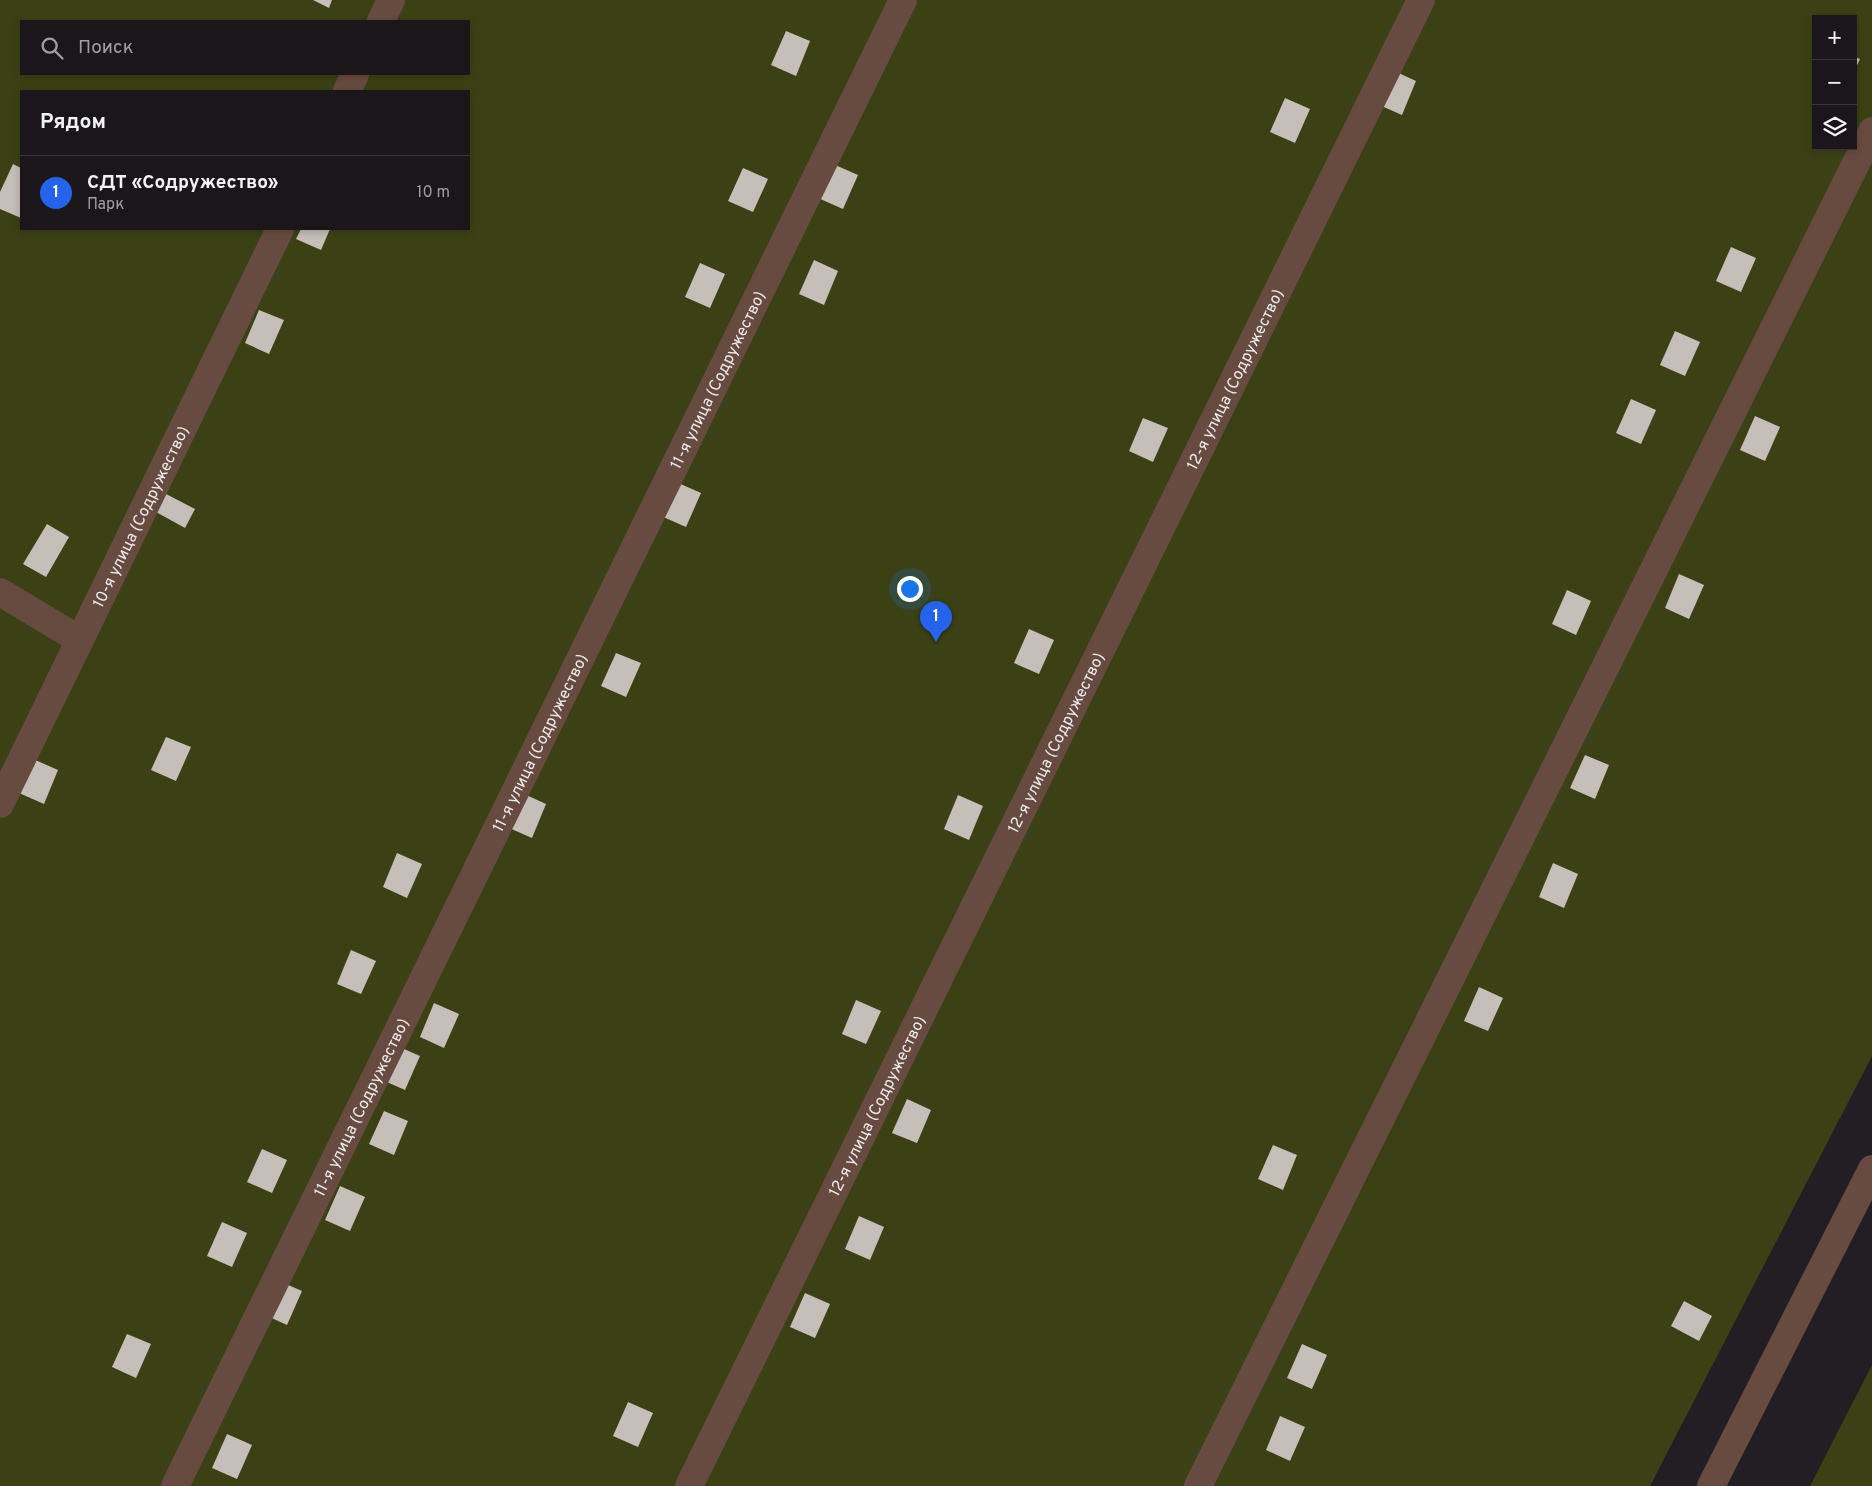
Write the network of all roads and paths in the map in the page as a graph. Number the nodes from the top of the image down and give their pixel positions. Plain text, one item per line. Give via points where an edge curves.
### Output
1 (391, 0) edge
2 (903, 0) edge
3 (1421, 0) edge
4 (381, 20) edge
5 (354, 75) edge
6 (347, 90) edge
7 (1872, 131) edge
8 (280, 230) edge
9 (0, 592) edge
10 (80, 640) junction
11 (0, 804) edge
12 (1872, 1169) edge
13 (175, 1486) edge
14 (689, 1486) edge
15 (1198, 1486) edge
16 (1711, 1486) edge

1 - 4 lane
2 - 13 lane, 11-я улица (Содружество)
3 - 14 lane, 12-я улица (Содружество)
5 - 6 lane
7 - 15 lane
8 - 10 lane, 10-я улица (Содружество)
9 - 10 lane
10 - 11 lane, 10-я улица (Содружество)
12 - 16 lane

